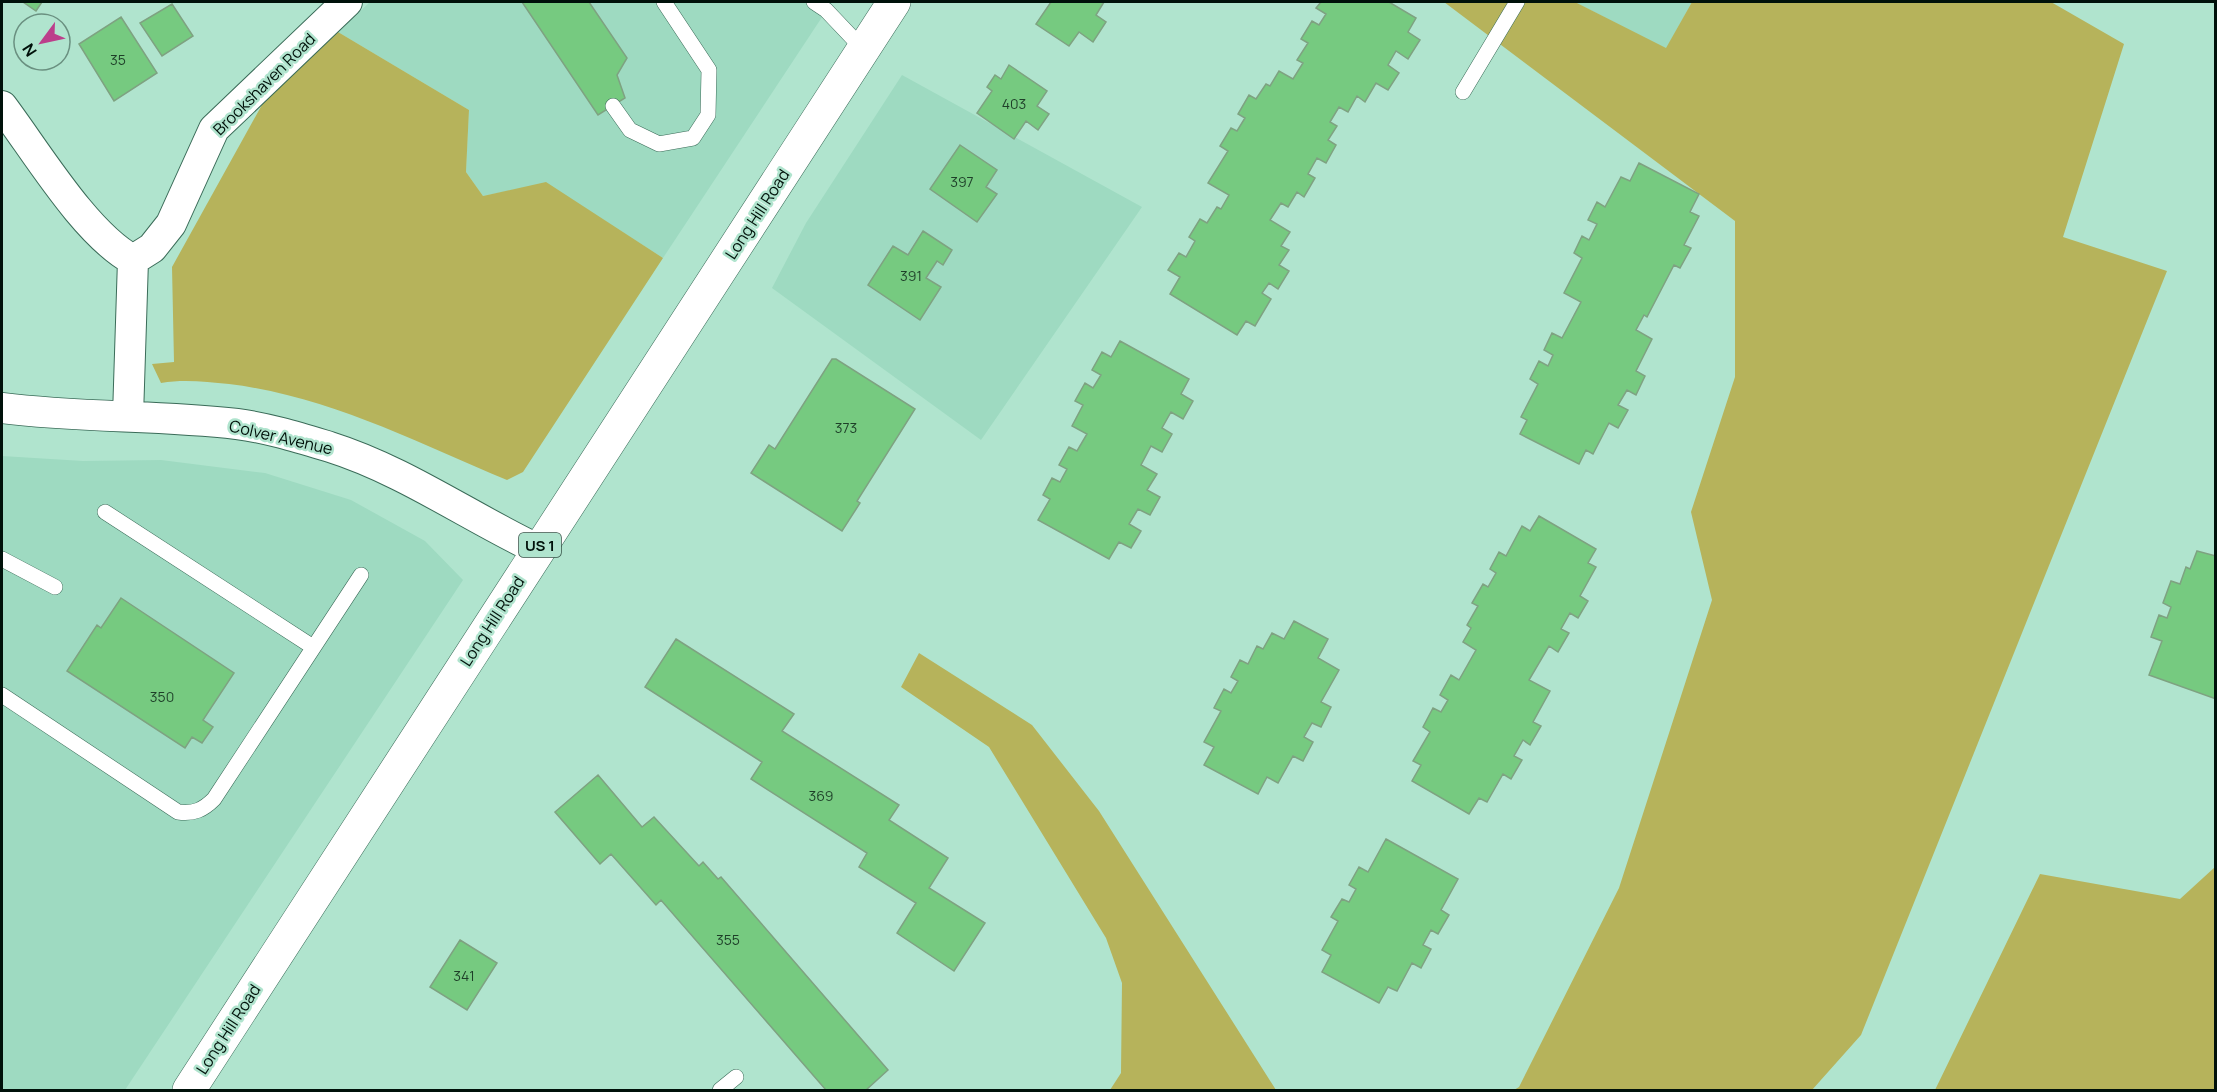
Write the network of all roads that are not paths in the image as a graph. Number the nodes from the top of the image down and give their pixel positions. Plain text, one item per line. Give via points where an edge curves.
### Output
1 (347, 2) edge
2 (664, 2) edge
3 (814, 2) edge
4 (894, 2) edge
5 (1517, 2) edge
6 (863, 49) junction
7 (1463, 92) dead end
8 (2, 106) edge
9 (613, 106) dead end
10 (133, 260) junction
11 (2, 408) edge
12 (128, 416) junction
13 (105, 512) dead end
14 (537, 549) junction
15 (2, 560) edge
16 (361, 575) dead end
17 (56, 587) dead end
18 (314, 647) junction
19 (2, 695) edge
20 (736, 1077) dead end
21 (189, 1090) edge
22 (720, 1090) edge

1 - 10 street, Brookshaven Road via 214,129 171,224 152,248
2 - 9 lane via 709,70 708,115 693,138 659,144 630,130
3 - 6 lane
4 - 6 main road, Long Hill Road / US 1
5 - 7 lane
6 - 14 main road, Long Hill Road / US 1
8 - 10 street via 94,230 114,250
10 - 12 street
11 - 12 street, Colver Avenue
12 - 14 street, Colver Avenue via 239,425 332,448 383,468
13 - 18 lane
14 - 21 main road, Long Hill Road / US 1
15 - 17 lane
16 - 18 lane
18 - 19 lane via 214,799 204,809 191,813 178,812
20 - 22 lane

